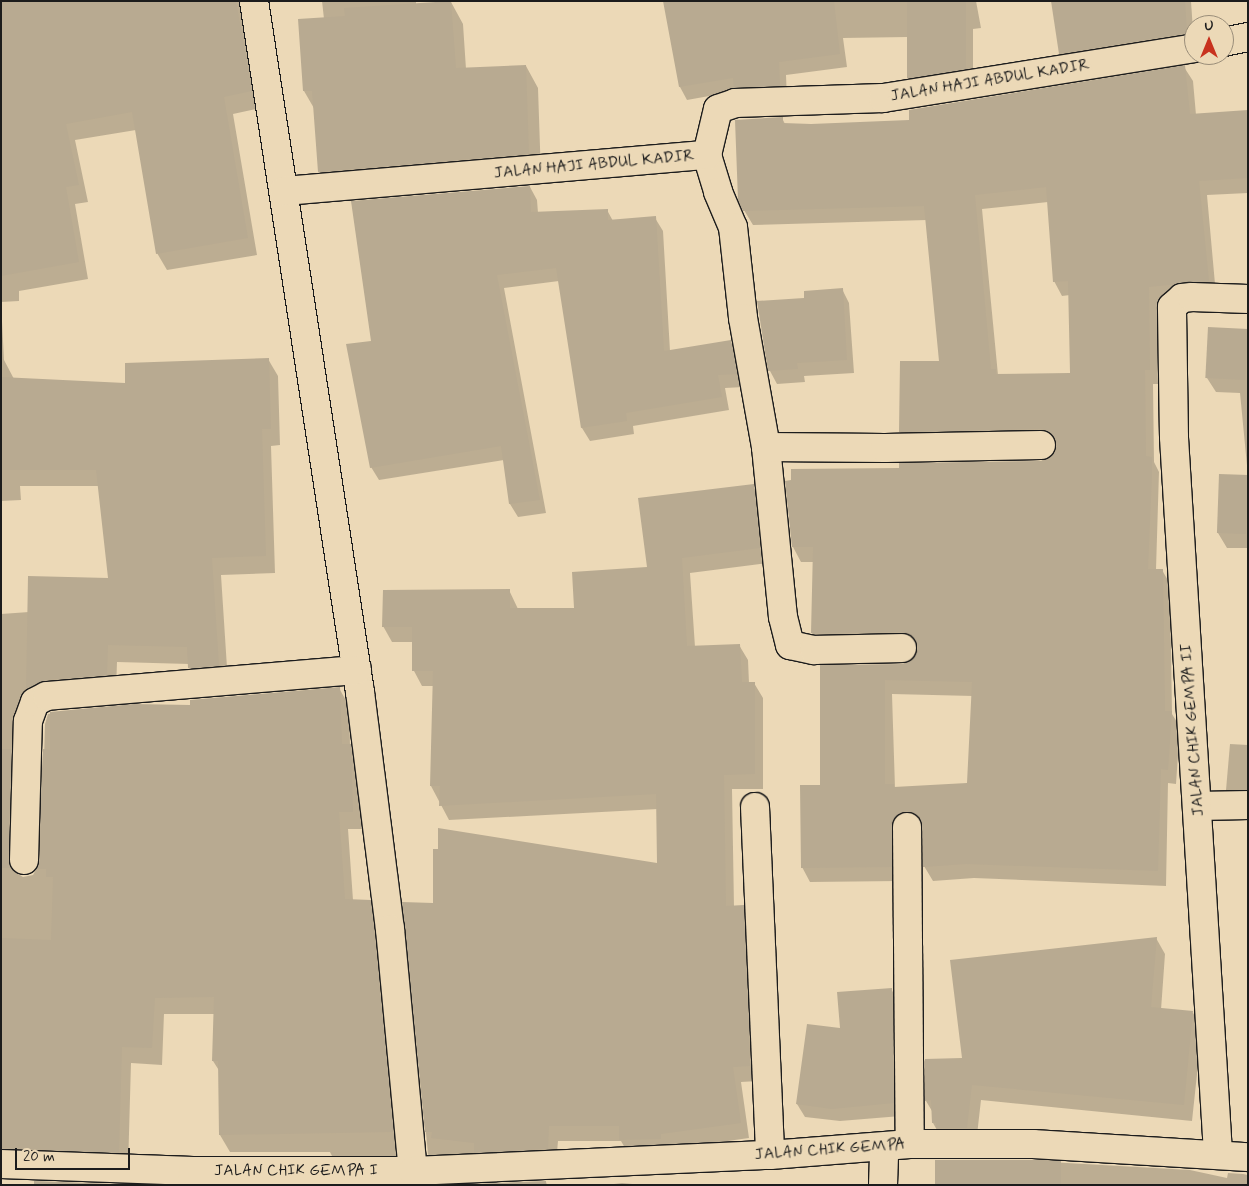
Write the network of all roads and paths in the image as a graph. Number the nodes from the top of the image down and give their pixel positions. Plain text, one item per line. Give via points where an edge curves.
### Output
1 (254, 1) edge
2 (1248, 37) edge
3 (1234, 40) edge
4 (1184, 50) edge
5 (707, 155) junction
6 (284, 191) junction
7 (1248, 299) edge
8 (1041, 445) dead end
9 (766, 446) junction
10 (902, 648) dead end
11 (356, 670) junction
12 (1248, 805) edge
13 (1198, 806) junction
14 (755, 807) dead end
15 (907, 827) dead end
16 (24, 860) dead end
17 (897, 1146) junction
18 (1218, 1153) junction
19 (770, 1155) junction
20 (1248, 1157) edge
21 (1, 1164) edge
22 (413, 1170) junction
23 (193, 1178) edge
24 (883, 1185) edge

1 - 6 street
2 - 3 street
4 - 5 street, JALAN HAJI ABDUL KADIR via 883,98 735,103 718,109
5 - 6 street, JALAN HAJI ABDUL KADIR
5 - 9 street via 733,227 743,318
6 - 11 street
7 - 13 street, JALAN CHIK GEMPA II via 1182,298 1172,307 1174,437
8 - 9 street
9 - 10 street via 783,616 790,645 814,650
11 - 16 street via 47,696 34,702 28,721
11 - 22 street via 390,929
12 - 13 street
13 - 18 street, JALAN CHIK GEMPA II
14 - 19 street
15 - 17 street
17 - 18 street, JALAN CHIK GEMPA via 1033,1144
17 - 19 street, JALAN CHIK GEMPA
17 - 24 street
18 - 20 street, JALAN CHIK GEMPA
19 - 22 street, JALAN CHIK GEMPA
21 - 23 street, JALAN CHIK GEMPA I
22 - 23 street, JALAN CHIK GEMPA I

